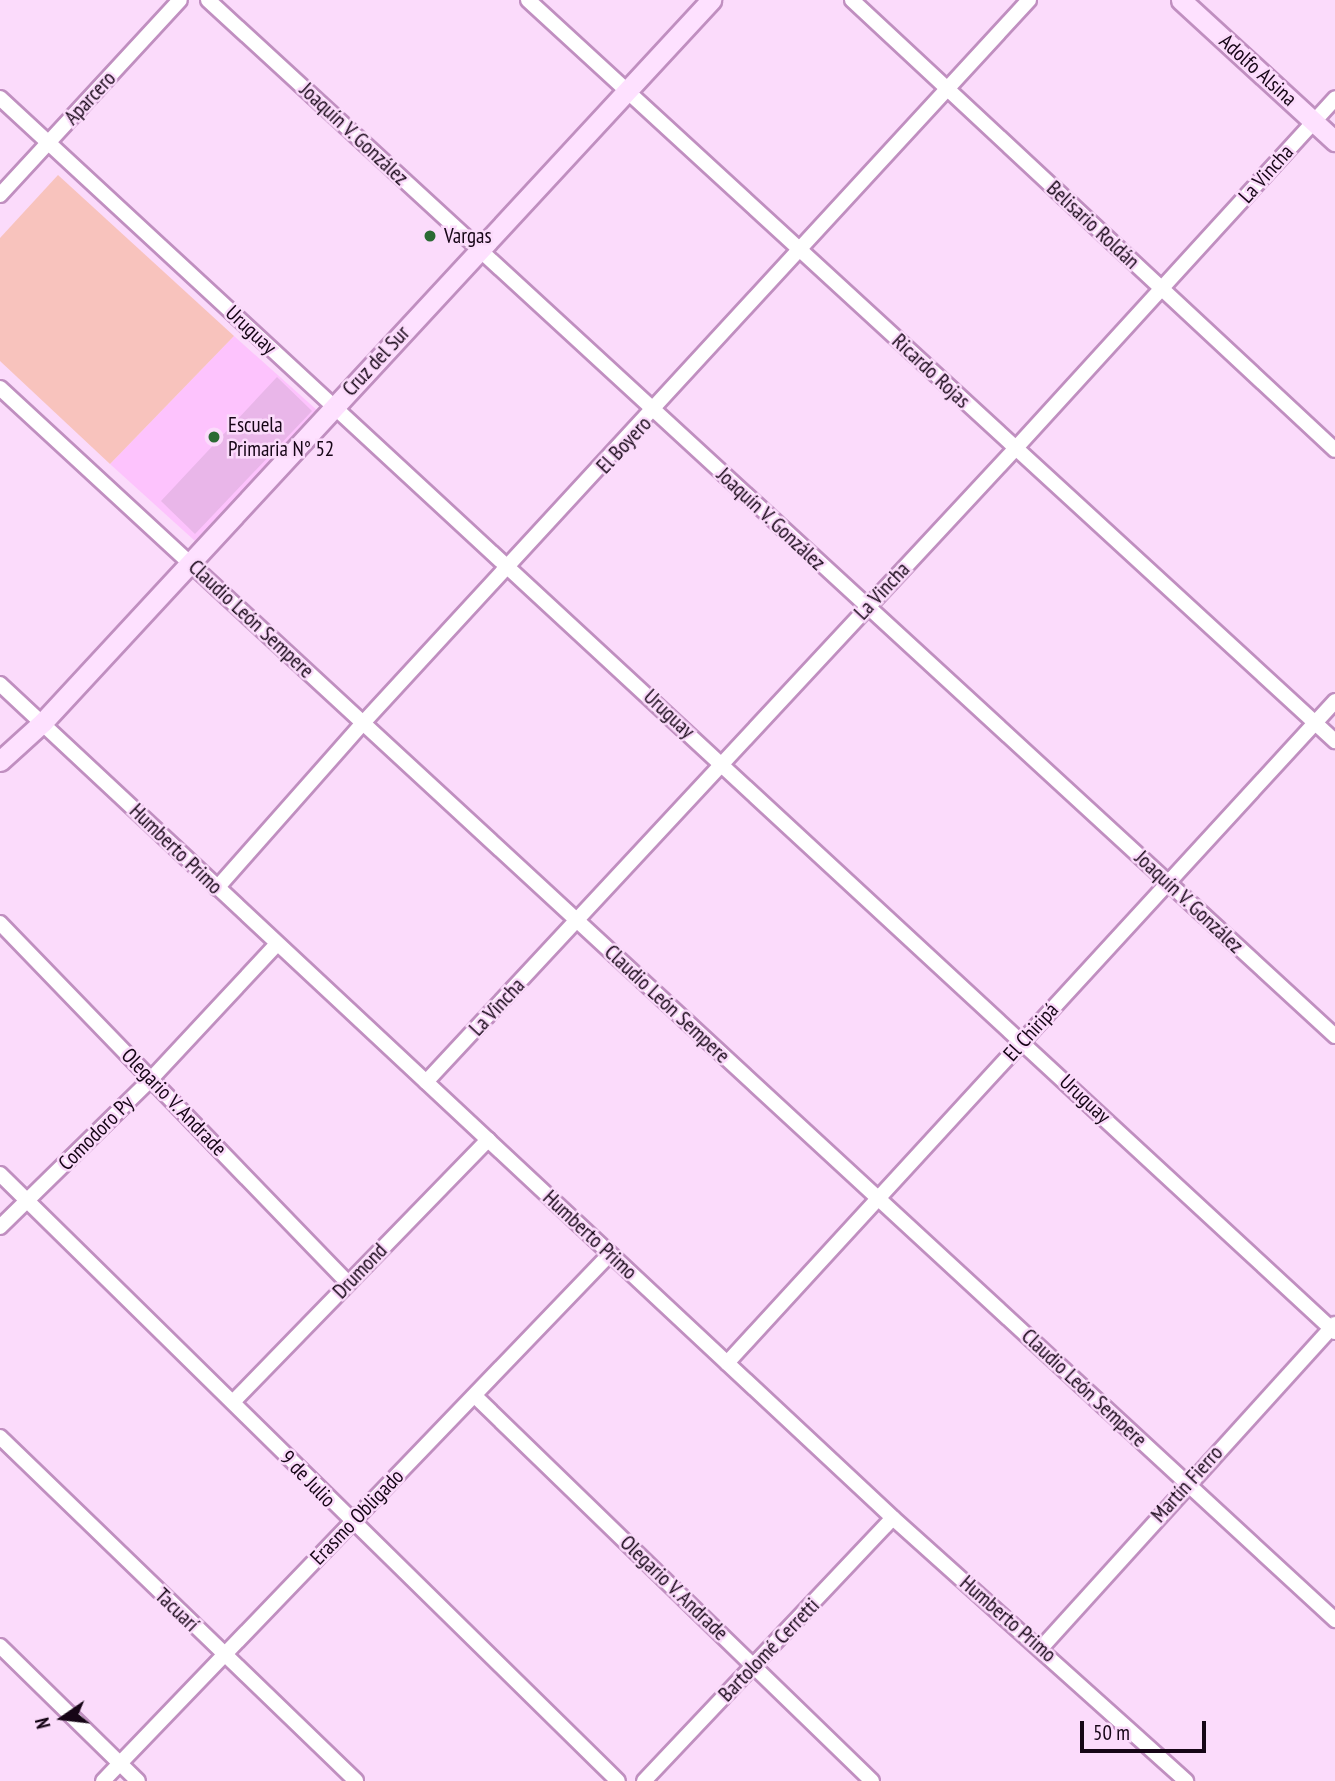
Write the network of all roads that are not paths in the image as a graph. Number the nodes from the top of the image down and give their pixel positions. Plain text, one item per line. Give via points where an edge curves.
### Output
1 (180, 0) edge
2 (208, 0) edge
3 (528, 0) edge
4 (710, 0) edge
5 (852, 0) edge
6 (1029, 0) edge
7 (1181, 0) edge
8 (946, 89) junction
9 (627, 91) junction
10 (1335, 98) edge
11 (0, 99) edge
12 (1314, 121) junction
13 (1335, 141) edge
14 (48, 143) junction
15 (0, 195) edge
16 (479, 249) junction
17 (801, 250) junction
18 (1161, 288) junction
19 (0, 388) edge
20 (334, 406) junction
21 (655, 411) junction
22 (1016, 449) junction
23 (1335, 450) edge
24 (189, 562) junction
25 (510, 567) junction
26 (866, 607) junction
27 (0, 684) edge
28 (1335, 701) edge
29 (43, 722) junction
30 (363, 723) junction
31 (1315, 723) junction
32 (1335, 741) edge
33 (0, 761) edge
34 (723, 765) junction
35 (1167, 882) junction
36 (217, 888) junction
37 (578, 921) junction
38 (0, 923) edge
39 (276, 945) junction
40 (1335, 1037) edge
41 (1023, 1041) junction
42 (152, 1078) junction
43 (426, 1082) junction
44 (488, 1140) junction
45 (0, 1174) edge
46 (878, 1198) junction
47 (26, 1202) junction
48 (0, 1227) edge
49 (610, 1254) junction
50 (348, 1283) junction
51 (1334, 1328) edge
52 (727, 1363) junction
53 (475, 1396) junction
54 (233, 1402) junction
55 (0, 1437) edge
56 (1188, 1483) junction
57 (894, 1518) junction
58 (351, 1523) junction
59 (1335, 1620) edge
60 (0, 1646) edge
61 (1042, 1647) junction
62 (223, 1654) junction
63 (753, 1665) junction
64 (120, 1764) junction
65 (103, 1781) edge
66 (138, 1781) edge
67 (356, 1781) edge
68 (618, 1781) edge
69 (644, 1781) edge
70 (872, 1781) edge
71 (1185, 1781) edge

1 - 14 street, Aparcero
2 - 16 street, Joaquín V. González
3 - 9 street, Ricardo Rojas
4 - 9 street, Cruz del Sur
5 - 8 street, Belisario Roldán
6 - 8 street, El Boyero
7 - 12 street, Adolfo Alsina
8 - 17 street, El Boyero
8 - 18 street, Belisario Roldán
9 - 16 street, Cruz del Sur
9 - 17 street, Ricardo Rojas
10 - 12 street, La Vincha
11 - 14 street, Uruguay
12 - 13 street, Adolfo Alsina
12 - 18 street, La Vincha
14 - 15 street, Aparcero
14 - 20 street, Uruguay
16 - 20 street, Cruz del Sur
16 - 21 street, Joaquín V. González
17 - 21 street, El Boyero
17 - 22 street, Ricardo Rojas
18 - 22 street, La Vincha
18 - 23 street, Belisario Roldán
19 - 24 street, Claudio León Sempere
20 - 24 street, Cruz del Sur
20 - 25 street, Uruguay
21 - 25 street, El Boyero
21 - 26 street, Joaquín V. González
22 - 26 street, La Vincha
22 - 31 street, Ricardo Rojas
24 - 29 street, Cruz del Sur
24 - 30 street, Claudio León Sempere
25 - 30 street, El Boyero
25 - 34 street, Uruguay
26 - 34 street, La Vincha
26 - 35 street, Joaquín V. González
27 - 29 street, Humberto Primo
28 - 31 street, El Chiripá
29 - 33 street, Cruz del Sur
29 - 36 street, Humberto Primo
30 - 36 street, El Boyero
30 - 37 street, Claudio León Sempere
31 - 32 street, Ricardo Rojas
31 - 35 street, El Chiripá
34 - 37 street, La Vincha
34 - 41 street, Uruguay
35 - 40 street, Joaquín V. González
35 - 41 street, El Chiripá
36 - 39 street, Humberto Primo
37 - 43 street, La Vincha
37 - 46 street, Claudio León Sempere
38 - 42 street, Olegario V. Andrade
39 - 42 street, Comodoro Py
39 - 43 street, Humberto Primo
41 - 46 street, El Chiripá
41 - 51 street, Uruguay
42 - 47 street, Comodoro Py
42 - 50 street, Olegario V. Andrade
43 - 44 street, Humberto Primo
44 - 49 street, Humberto Primo
44 - 50 street, Drumond
45 - 47 street, 9 de Julio
46 - 52 street, El Chiripá
46 - 56 street, Claudio León Sempere
47 - 48 street, Comodoro Py
47 - 54 street, 9 de Julio
49 - 52 street, Humberto Primo
49 - 53 street, Erasmo Obligado
50 - 54 street, Drumond
51 - 56 street, Martín Fierro
52 - 57 street, Humberto Primo
53 - 58 street, Erasmo Obligado
53 - 63 street, Olegario V. Andrade
54 - 58 street, 9 de Julio
55 - 62 street, Tacuarí
56 - 59 street, Claudio León Sempere
56 - 61 street, Martín Fierro
57 - 61 street, Humberto Primo
57 - 63 street, Bartolomé Cerretti
58 - 62 street, Erasmo Obligado
58 - 68 street, 9 de Julio
60 - 64 street
61 - 71 street, Humberto Primo
62 - 64 street, Erasmo Obligado
62 - 67 street, Tacuarí
63 - 69 street, Bartolomé Cerretti
63 - 70 street, Olegario V. Andrade
64 - 65 street, Erasmo Obligado
64 - 66 street

